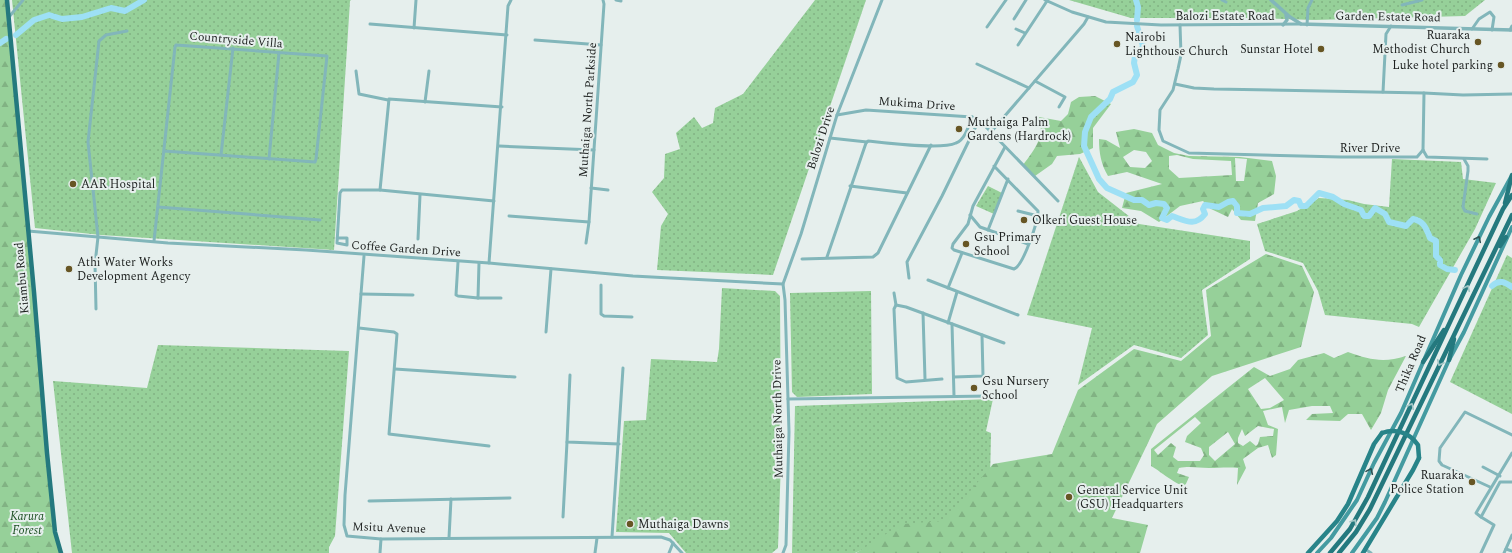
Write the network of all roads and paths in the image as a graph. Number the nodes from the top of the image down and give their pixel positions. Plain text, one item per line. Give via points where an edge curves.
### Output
1 (7, 0) edge
2 (23, 0) edge
3 (416, 0) edge
4 (511, 0) edge
5 (603, 0) edge
6 (616, 0) edge
7 (882, 0) edge
8 (1006, 0) edge
9 (1026, 0) edge
10 (1046, 0) edge
11 (1222, 0) edge
12 (1271, 0) edge
13 (1312, 0) edge
14 (1422, 0) edge
15 (621, 1) edge
16 (1226, 2) dead end
17 (1402, 5) dead end
18 (1286, 14) junction
19 (9, 17) junction
20 (1088, 17) junction
21 (1014, 19) dead end
22 (370, 24) dead end
23 (1301, 24) junction
24 (1180, 25) junction
25 (1283, 25) junction
26 (1307, 25) junction
27 (1379, 26) junction
28 (1391, 26) junction
29 (1512, 26) edge
30 (987, 27) dead end
31 (414, 28) junction
32 (1016, 29) dead end
33 (1472, 29) junction
34 (126, 30) dead end
35 (1492, 30) junction
36 (1511, 30) edge
37 (1025, 34) junction
38 (1386, 34) junction
39 (507, 35) junction
40 (535, 40) dead end
41 (1018, 44) dead end
42 (601, 45) junction
43 (233, 48) junction
44 (279, 53) junction
45 (977, 64) dead end
46 (356, 71) dead end
47 (429, 71) dead end
48 (1035, 81) junction
49 (1175, 84) junction
50 (1029, 88) junction
51 (1383, 92) junction
52 (1424, 93) junction
53 (1512, 94) edge
54 (388, 100) junction
55 (425, 102) junction
56 (502, 107) junction
57 (1059, 107) dead end
58 (837, 115) junction
59 (972, 117) junction
60 (979, 120) junction
61 (991, 132) junction
62 (830, 138) junction
63 (868, 142) junction
64 (499, 146) junction
65 (931, 146) junction
66 (1005, 147) junction
67 (594, 150) junction
68 (1423, 150) junction
69 (164, 151) junction
70 (221, 155) junction
71 (268, 159) junction
72 (1464, 159) junction
73 (1487, 159) dead end
74 (994, 166) junction
75 (1512, 175) edge
76 (1008, 179) junction
77 (118, 186) dead end
78 (850, 186) junction
79 (592, 188) junction
80 (93, 189) junction
81 (380, 190) junction
82 (608, 190) dead end
83 (907, 193) junction
84 (420, 195) junction
85 (1512, 195) edge
86 (494, 201) junction
87 (1058, 201) dead end
88 (158, 207) junction
89 (1503, 209) junction
90 (1018, 211) dead end
91 (1476, 214) dead end
92 (970, 215) junction
93 (1512, 215) edge
94 (509, 216) dead end
95 (1038, 216) junction
96 (320, 220) dead end
97 (589, 222) junction
98 (1512, 227) edge
99 (988, 230) junction
100 (28, 231) junction
101 (98, 238) junction
102 (337, 238) dead end
103 (1506, 238) junction
104 (418, 239) dead end
105 (154, 241) junction
106 (586, 243) dead end
107 (1028, 244) junction
108 (962, 253) junction
109 (1494, 253) junction
110 (364, 256) junction
111 (827, 257) junction
112 (802, 259) dead end
113 (458, 262) junction
114 (479, 263) junction
115 (489, 263) junction
116 (551, 269) junction
117 (909, 278) dead end
118 (928, 280) dead end
119 (783, 284) junction
120 (601, 285) dead end
121 (948, 288) junction
122 (894, 292) dead end
123 (958, 292) junction
124 (361, 294) junction
125 (413, 295) dead end
126 (478, 298) junction
127 (501, 298) dead end
128 (896, 305) junction
129 (96, 310) dead end
130 (923, 313) junction
131 (1018, 315) dead end
132 (632, 317) dead end
133 (950, 324) junction
134 (1449, 325) junction
135 (358, 328) junction
136 (1457, 330) junction
137 (546, 332) dead end
138 (982, 335) junction
139 (1004, 343) dead end
140 (1449, 360) junction
141 (1423, 362) junction
142 (623, 368) dead end
143 (395, 369) junction
144 (570, 375) dead end
145 (515, 377) dead end
146 (954, 377) junction
147 (925, 379) junction
148 (942, 379) dead end
149 (954, 396) junction
150 (989, 396) dead end
151 (788, 399) junction
152 (1512, 435) edge
153 (567, 442) junction
154 (619, 444) junction
155 (489, 446) dead end
156 (1512, 453) edge
157 (1483, 467) dead end
158 (1500, 476) junction
159 (1498, 481) junction
160 (1512, 482) edge
161 (1490, 487) junction
162 (510, 498) dead end
163 (451, 499) junction
164 (369, 501) dead end
165 (1346, 507) junction
166 (563, 517) dead end
167 (1346, 517) junction
168 (1481, 517) junction
169 (1377, 518) junction
170 (1382, 520) junction
171 (1512, 535) edge
172 (449, 538) junction
173 (597, 538) junction
174 (612, 538) junction
175 (381, 539) junction
176 (673, 543) junction
177 (1506, 549) junction
178 (1364, 551) edge
179 (1512, 552) edge
180 (61, 553) edge
181 (380, 553) edge
182 (595, 553) edge
183 (668, 553) edge
184 (682, 553) edge
185 (783, 553) edge
186 (1308, 553) edge
187 (1317, 553) edge
188 (1330, 553) edge
189 (1339, 553) edge
190 (1352, 553) edge
191 (1371, 553) edge
192 (1481, 553) edge
193 (1504, 553) edge

1 - 19 highway, Kiambu Road
2 - 19 street
3 - 31 street
4 - 39 street via 508,6
5 - 42 street, Muthaiga North Parkside
6 - 15 street
7 - 58 street, Balozi Drive
8 - 30 street
9 - 21 street
10 - 20 street
10 - 37 street
11 - 16 street
12 - 18 street, Garden Estate Road
13 - 26 street via 1308,8
14 - 17 street
18 - 23 street, Garden Estate Road
18 - 25 street via 1287,20
19 - 100 highway, Kiambu Road
20 - 24 street, Balozi Estate Road via 1106,22
20 - 48 street
22 - 31 street
23 - 25 street, Balozi Estate Road
23 - 26 street, Garden Estate Road
24 - 25 street, Balozi Estate Road
24 - 49 street via 1181,55
26 - 27 street, Garden Estate Road
27 - 28 street, Garden Estate Road
27 - 38 street
28 - 33 street, Garden Estate Road
28 - 38 street
29 - 36 street
31 - 39 street
32 - 37 street
33 - 35 street, Garden Estate Road
33 - 35 street via 1478,19 1490,12 1494,18
34 - 80 street via 106,34 99,41 88,142
35 - 36 street, Garden Estate Road
37 - 41 street
38 - 51 street
39 - 56 street
40 - 42 street
42 - 67 street, Muthaiga North Parkside
43 - 44 street, Countryside Villa
43 - 69 street, Countryside Villa via 179,44 176,46
43 - 70 street
44 - 71 street
44 - 71 street, Countryside Villa via 327,56 315,161
45 - 50 street
46 - 54 street via 359,94
47 - 55 street
48 - 50 street
48 - 57 street via 1065,97
49 - 51 street via 1201,88
49 - 68 street, River Drive via 1159,113 1159,130 1163,141 1189,153 1417,157
50 - 61 street
51 - 52 street
52 - 53 street
52 - 68 street
54 - 55 street
54 - 81 street
55 - 56 street
56 - 64 street
58 - 59 street, Mukima Drive via 866,110
58 - 62 street, Balozi Drive
59 - 60 street, Mukima Drive
59 - 65 street via 965,134 957,143
60 - 61 street, Mukima Drive
60 - 117 street via 907,262
61 - 66 street, Mukima Drive
62 - 63 street
62 - 119 street, Balozi Drive
63 - 65 street
63 - 78 street
64 - 67 street
64 - 86 street
65 - 83 street
66 - 74 street
66 - 87 street, Mukima Drive
67 - 79 street, Muthaiga North Parkside
68 - 72 street via 1429,158
69 - 70 street
69 - 88 street, Countryside Villa
70 - 71 street
72 - 73 street
72 - 91 street via 1468,170 1463,208
74 - 76 street
74 - 92 street
75 - 89 highway
141 -> 75 main road, Thika Road via 1489,217
76 - 95 street via 1036,208
76 - 99 street
77 - 80 street
78 - 83 street
78 - 111 street
79 - 82 street
79 - 97 street, Muthaiga North Parkside
80 - 101 street
81 - 84 street
81 - 102 street via 342,190
83 - 111 street via 878,253 873,257
84 - 86 street
84 - 104 street
85 - 89 highway, Thika Road
86 - 115 street
88 - 96 street
88 - 105 street, Countryside Villa
134 -> 89 highway, Thika Road
90 - 95 street
92 - 99 street via 977,225
92 - 108 street via 964,231 952,246 954,250
93 - 109 highway, Thika Road
94 - 97 street
95 - 107 street
97 - 106 street, Muthaiga North Parkside
98 - 103 main road
99 - 107 street
100 - 101 street, Coffee Garden Drive
100 - 180 highway, Kiambu Road via 46,453 55,532
101 - 105 street, Coffee Garden Drive
101 - 129 street via 95,264
103 - 109 highway
103 - 140 main road via 1484,290
105 - 110 street, Coffee Garden Drive
107 - 108 street via 1018,266 1014,269
108 - 121 street
109 - 136 highway, Thika Road
110 - 113 street, Coffee Garden Drive
110 - 124 street, Msitu Avenue
111 - 112 street
113 - 114 street, Coffee Garden Drive
113 - 126 street via 456,295
114 - 115 street, Coffee Garden Drive
114 - 126 street
115 - 116 street, Coffee Garden Drive
116 - 119 street, Coffee Garden Drive
116 - 137 street
118 - 121 street
119 - 151 street, Muthaiga North Drive
120 - 132 street via 601,314
121 - 123 street
122 - 128 street
123 - 131 street
123 - 133 street
124 - 125 street
124 - 135 street, Msitu Avenue
126 - 127 street
128 - 130 street
128 - 147 street via 894,308 897,378 906,382
130 - 133 street
130 - 147 street
133 - 138 street
133 - 146 street
134 - 141 highway
188 -> 134 highway, Thika Road via 1350,529 1368,498
135 - 143 street via 397,333
135 - 175 street, Msitu Avenue via 344,531 348,537
136 - 140 highway
136 -> 189 highway, Thika Road via 1370,509
138 - 139 street
138 - 146 street via 983,376
140 - 169 main road
167 -> 141 main road, Thika Road via 1401,414
142 - 154 street
143 - 145 street
143 - 155 street via 390,434
144 - 153 street
146 - 149 street
147 - 148 street
149 - 150 street
149 - 151 street
151 - 185 street, Muthaiga North Drive via 789,483 786,545
152 - 161 street via 1465,412 1440,448 1439,458 1442,465
153 - 154 street
153 - 166 street
154 - 174 street
156 - 158 street
157 - 158 street
158 - 159 street
159 - 160 street
159 - 161 street
159 - 168 street
161 - 168 street via 1476,513
162 - 163 street
163 - 164 street
163 - 172 street
165 - 167 main road
165 - 170 main road, bridge via 1374,444 1382,433 1391,430 1410,436 1418,445 1418,458
165 - 186 main road via 1337,522
167 - 187 main road, Thika Road
168 - 192 street via 1494,525
169 - 170 main road
169 - 190 main road
170 - 178 main road
171 - 177 street
172 - 173 street, Msitu Avenue
172 - 175 street, Msitu Avenue
173 - 174 street, Msitu Avenue
173 - 182 street
174 - 176 street, Msitu Avenue via 661,537
175 - 181 street
176 - 183 street
176 - 184 street
177 - 179 street
177 - 193 street
178 - 191 street

